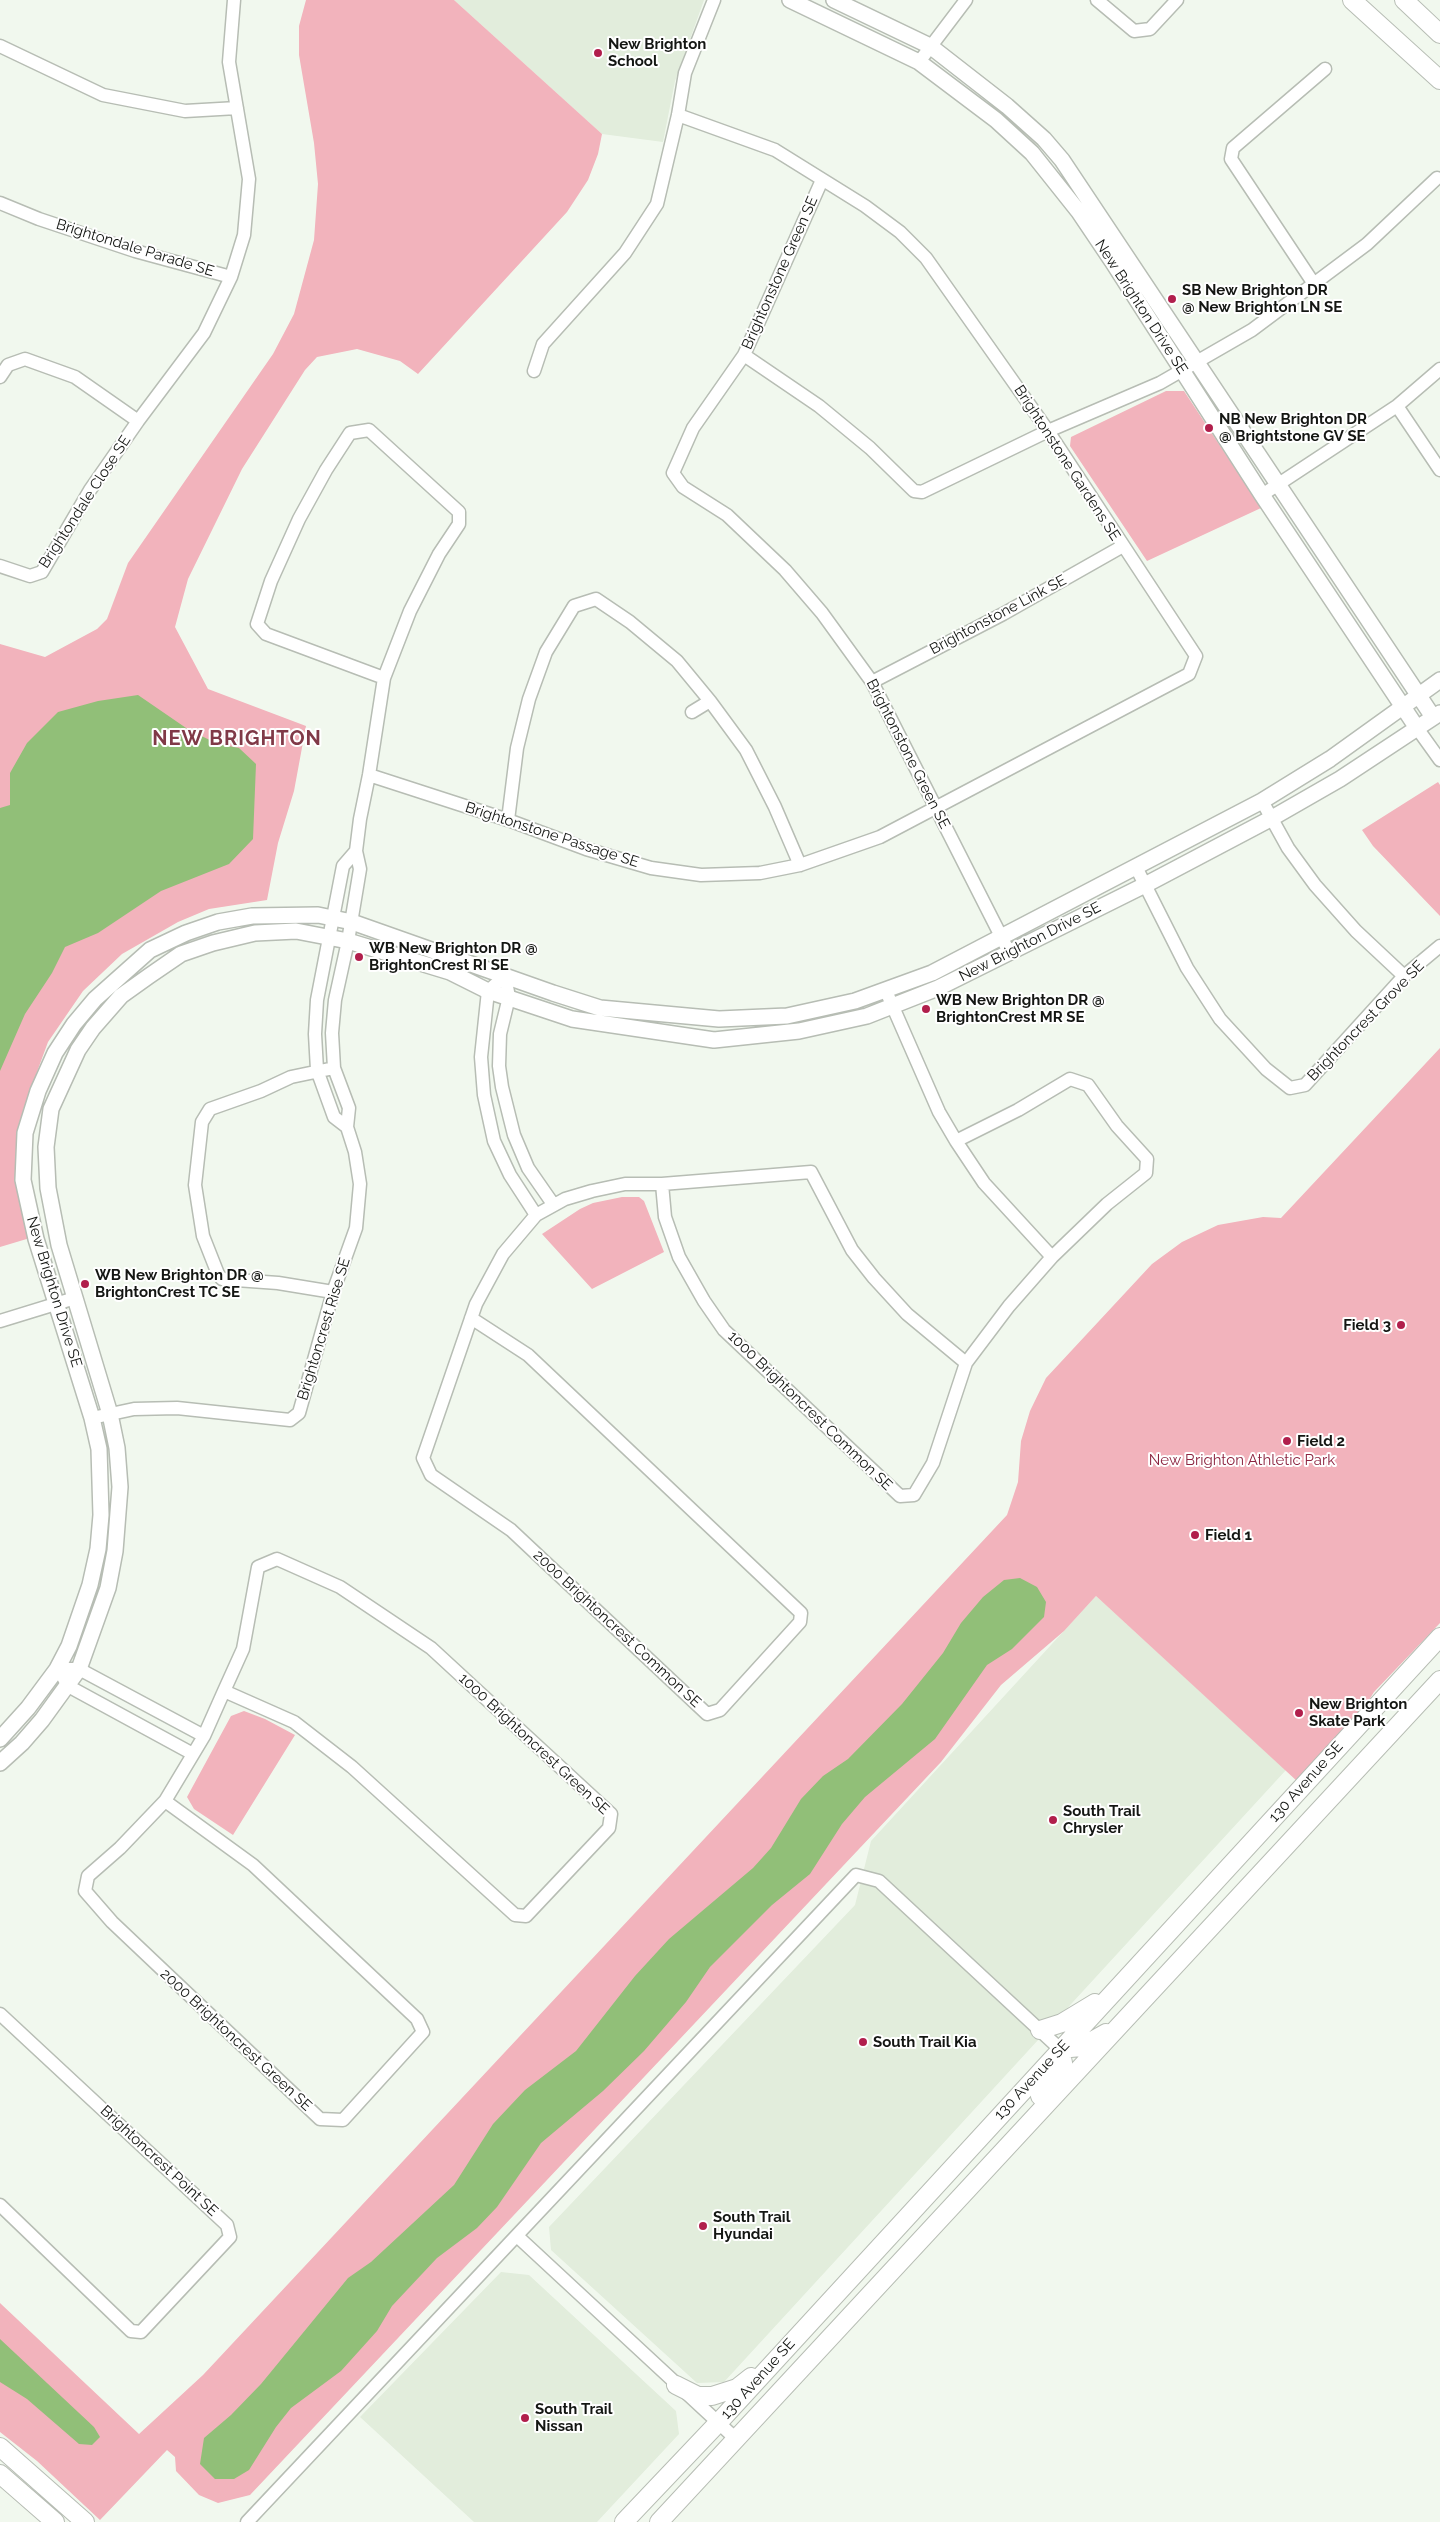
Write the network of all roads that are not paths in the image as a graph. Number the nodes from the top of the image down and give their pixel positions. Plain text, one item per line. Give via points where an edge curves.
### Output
1 (234, 0) edge
2 (714, 0) edge
3 (790, 0) edge
4 (834, 0) edge
5 (966, 0) edge
6 (1097, 0) edge
7 (1177, 0) edge
8 (1352, 0) edge
9 (1404, 0) edge
10 (1440, 34) edge
11 (0, 46) edge
12 (930, 46) junction
13 (919, 62) junction
14 (1325, 69) dead end
15 (1440, 80) edge
16 (237, 108) junction
17 (678, 115) junction
18 (1436, 178) dead end
19 (822, 180) junction
20 (0, 203) edge
21 (231, 278) junction
22 (1314, 284) junction
23 (744, 355) junction
24 (1196, 362) junction
25 (1440, 369) edge
26 (1182, 370) junction
27 (534, 371) dead end
28 (0, 377) edge
29 (1397, 406) junction
30 (138, 421) junction
31 (1048, 431) junction
32 (1440, 470) edge
33 (1278, 486) junction
34 (1262, 495) junction
35 (1123, 546) junction
36 (0, 566) edge
37 (384, 678) junction
38 (1440, 680) edge
39 (872, 682) junction
40 (1418, 696) junction
41 (710, 701) junction
42 (1403, 707) junction
43 (692, 712) dead end
44 (1438, 719) edge
45 (1417, 728) junction
46 (1440, 760) edge
47 (369, 775) junction
48 (1262, 800) junction
49 (935, 808) junction
50 (1272, 818) junction
51 (508, 820) junction
52 (356, 851) junction
53 (800, 865) junction
54 (1136, 867) junction
55 (1145, 885) junction
56 (333, 918) junction
57 (352, 922) junction
58 (1001, 935) junction
59 (330, 937) junction
60 (348, 941) junction
61 (1440, 946) edge
62 (1009, 952) junction
63 (505, 976) junction
64 (1404, 976) junction
65 (488, 991) junction
66 (886, 991) junction
67 (509, 998) junction
68 (892, 1007) junction
69 (334, 1068) junction
70 (317, 1070) junction
71 (347, 1127) junction
72 (956, 1141) junction
73 (662, 1184) junction
74 (553, 1204) junction
75 (536, 1215) junction
76 (1052, 1257) junction
77 (333, 1292) junction
78 (75, 1298) junction
79 (56, 1304) junction
80 (471, 1318) junction
81 (0, 1321) edge
82 (966, 1364) junction
83 (110, 1414) junction
84 (92, 1418) junction
85 (1440, 1638) edge
86 (57, 1669) junction
87 (79, 1669) junction
88 (1440, 1680) edge
89 (68, 1686) junction
90 (224, 1690) junction
91 (204, 1736) junction
92 (0, 1739) edge
93 (193, 1754) junction
94 (0, 1763) edge
95 (165, 1801) junction
96 (1116, 1990) junction
97 (0, 2014) edge
98 (1120, 2025) junction
99 (1040, 2030) junction
100 (1060, 2049) junction
101 (0, 2205) edge
102 (933, 2227) junction
103 (517, 2236) junction
104 (779, 2356) junction
105 (676, 2385) junction
106 (718, 2423) junction
107 (736, 2439) junction
108 (0, 2447) edge
109 (0, 2474) edge
110 (55, 2522) edge
111 (85, 2522) edge
112 (247, 2522) edge
113 (624, 2522) edge
114 (659, 2522) edge

1 - 16 street, Brightondale Parade SE via 229,62
2 - 17 street via 686,73
3 - 13 street, New Brighton Drive SE
4 - 12 street, New Brighton Drive SE
5 - 12 street
6 - 7 street via 1134,31 1150,29
8 - 15 main road
9 - 10 main road
11 - 16 street via 103,95 185,111
12 - 13 street
12 - 24 street, New Brighton Drive SE via 1007,106 1062,160
13 - 26 street, New Brighton Drive SE via 996,120 1032,153 1079,212
14 - 22 street via 1233,148 1231,159
16 - 21 street, Brightondale Parade SE via 249,178 244,235
17 - 19 street, Brightonstone Gardens SE via 775,150
17 - 27 street via 658,204 625,253 543,344
18 - 22 street via 1367,244
19 - 23 street, Brightonstone Green SE
19 - 31 street, Brightonstone Gardens SE via 900,232 926,258
20 - 21 street, Brightondale Parade SE via 135,251
21 - 30 street, Brightondale Close SE via 204,333
22 - 24 street via 1252,330
23 - 31 street via 819,406 870,448 914,491 922,492
23 - 39 street, Brightonstone Green SE via 693,428 673,473 683,487 727,515 785,570 822,613
24 - 26 street
24 - 33 street, New Brighton Drive SE
25 - 29 street
26 - 31 street via 1160,383
26 - 34 street, New Brighton Drive SE
28 - 30 street, Brightondale Close SE via 8,364 25,359 74,377
29 - 32 street
29 - 33 street
30 - 36 street, Brightondale Close SE via 90,490 42,572 30,576
31 - 35 street, Brightonstone Gardens SE
33 - 34 street
33 - 40 street, New Brighton Drive SE
34 - 42 street, New Brighton Drive SE
35 - 39 street, Brightonstone Link SE via 1004,614
35 - 49 street, Brightonstone Gardens SE via 1196,656 1189,674
37 - 37 street via 410,611 439,554 459,524 459,512 369,430 350,433 326,470 299,518 271,580 257,624 266,634
37 - 47 street
38 - 40 street, New Brighton Drive SE
39 - 49 street, Brightonstone Green SE
40 - 42 street, New Brighton Drive SE
40 - 44 street, New Brighton Drive SE
41 - 43 street
41 - 51 street via 677,661 630,622 596,599 574,606 546,652 529,699 517,748
41 - 53 street via 746,750
42 - 45 street, New Brighton Drive SE
42 - 48 street, New Brighton Drive SE via 1330,759
44 - 45 street, New Brighton Drive SE
45 - 46 street
45 - 50 street, New Brighton Drive SE via 1340,779
47 - 51 street, Brightonstone Passage SE
47 - 52 street
48 - 50 street
48 - 54 street, New Brighton Drive SE
49 - 53 street, Brightonstone Passage SE via 880,837
49 - 58 street, Brightonstone Green SE
50 - 55 street, New Brighton Drive SE
50 - 64 street via 1288,848 1315,885 1356,931
51 - 53 street, Brightonstone Passage SE via 586,849 651,868 701,875 760,873
52 - 56 street, Brightoncrest Rise SE via 343,866
52 - 57 street, Brightoncrest Rise SE via 360,869
54 - 55 street, Brightoncrest Grove SE
54 - 58 street, New Brighton Drive SE
55 - 62 street, New Brighton Drive SE
55 - 64 street, Brightoncrest Grove SE via 1187,968 1220,1019 1266,1069 1290,1088 1305,1084
56 - 57 street, New Brighton Drive SE
56 - 59 street, Brightoncrest Rise SE
56 - 79 street, New Brighton Drive SE via 318,915 252,916 218,922 186,933 150,950 120,974 74,1024 55,1053 38,1091 25,1133 23,1180 36,1239
57 - 60 street, Brightoncrest Rise SE
57 - 63 street, New Brighton Drive SE
58 - 62 street, Brightonstone Green SE
58 - 66 street, New Brighton Drive SE via 932,973
59 - 60 street, New Brighton Drive SE
59 - 70 street, Brightoncrest Rise SE via 317,1000
59 - 78 street, New Brighton Drive SE via 296,931 255,933 182,954 121,996 93,1028 74,1057 51,1109 46,1147 48,1188 59,1245
60 - 65 street, New Brighton Drive SE via 450,972
60 - 69 street, Brightoncrest Rise SE via 335,1000 332,1033
61 - 64 street, Brightoncrest Grove SE
62 - 68 street, New Brighton Drive SE
63 - 65 street
63 - 66 street, New Brighton Drive SE via 600,1008 719,1019 787,1016
63 - 67 street
65 - 67 street, New Brighton Drive SE
65 - 75 street via 480,1057 484,1095 494,1140 510,1175
66 - 68 street
67 - 68 street, New Brighton Drive SE via 572,1019 714,1040 799,1031
67 - 74 street via 500,1034 502,1087 514,1135 528,1168
68 - 72 street via 939,1112
69 - 70 street
69 - 71 street, Brightoncrest Rise SE via 349,1108
70 - 71 street, Brightoncrest Rise SE via 334,1117
70 - 77 street via 210,1109 202,1122 195,1185 203,1236 222,1279 278,1283
71 - 77 street, Brightoncrest Rise SE via 360,1184 356,1228
72 - 76 street via 984,1183
72 - 76 street, 1000 Brightoncrest Common SE via 1070,1080 1088,1084 1117,1126 1147,1159 1146,1174 1107,1204
73 - 74 street via 625,1184
73 - 82 street via 811,1172 852,1250 874,1278 907,1314
73 - 82 street, 1000 Brightoncrest Common SE via 665,1218 679,1257 724,1330 900,1496 914,1495 933,1463
74 - 75 street
75 - 80 street, 2000 Brightoncrest Common SE via 503,1254
76 - 82 street, 1000 Brightoncrest Common SE via 1009,1306
77 - 83 street, Brightoncrest Rise SE via 299,1413 290,1420 177,1408 134,1409
78 - 79 street
78 - 83 street, New Brighton Drive SE
79 - 81 street
79 - 84 street, New Brighton Drive SE
80 - 80 street, 2000 Brightoncrest Common SE via 423,1458 431,1475 511,1530 707,1714 720,1710 800,1622 801,1613 528,1355
83 - 84 street, Brightoncrest Rise SE
83 - 87 street, New Brighton Drive SE via 120,1487 115,1552 108,1588
84 - 86 street, New Brighton Drive SE via 102,1485 98,1549 82,1613
85 - 96 main road, 130 Avenue SE
86 - 87 street
86 - 89 street
86 - 92 street, New Brighton Drive SE
87 - 89 street, New Brighton Drive SE
87 - 91 street
88 - 98 main road, 130 Avenue SE
89 - 93 street
89 - 94 street, New Brighton Drive SE via 22,1743
90 - 90 street, 1000 Brightoncrest Green SE via 243,1649 258,1567 277,1559 340,1587 431,1648 611,1814 609,1828 526,1916 515,1915 352,1767 294,1722
90 - 91 street, 1000 Brightoncrest Green SE
91 - 93 street, 1000 Brightoncrest Green SE
93 - 95 street, 2000 Brightoncrest Green SE
95 - 95 street, 2000 Brightoncrest Green SE via 88,1876 85,1892 112,1922 320,2120 343,2120 424,2032 417,2019 253,1865
96 - 99 main road via 1062,2023
96 - 100 main road, 130 Avenue SE
97 - 101 street, Brightoncrest Point SE via 228,2226 230,2237 141,2332 131,2330
98 - 100 main road via 1081,2047
98 - 102 main road, 130 Avenue SE
99 - 100 street
99 - 103 street via 879,1881 856,1875
100 - 102 main road via 1063,2063 1053,2080 968,2178
100 - 104 main road, 130 Avenue SE
102 - 107 main road, 130 Avenue SE
103 - 105 street
103 - 112 street
104 - 105 main road via 724,2394 698,2396
104 - 106 main road, 130 Avenue SE
105 - 106 street
106 - 107 street
106 - 113 main road, 130 Avenue SE
107 - 114 main road, 130 Avenue SE
108 - 111 main road
109 - 110 main road

